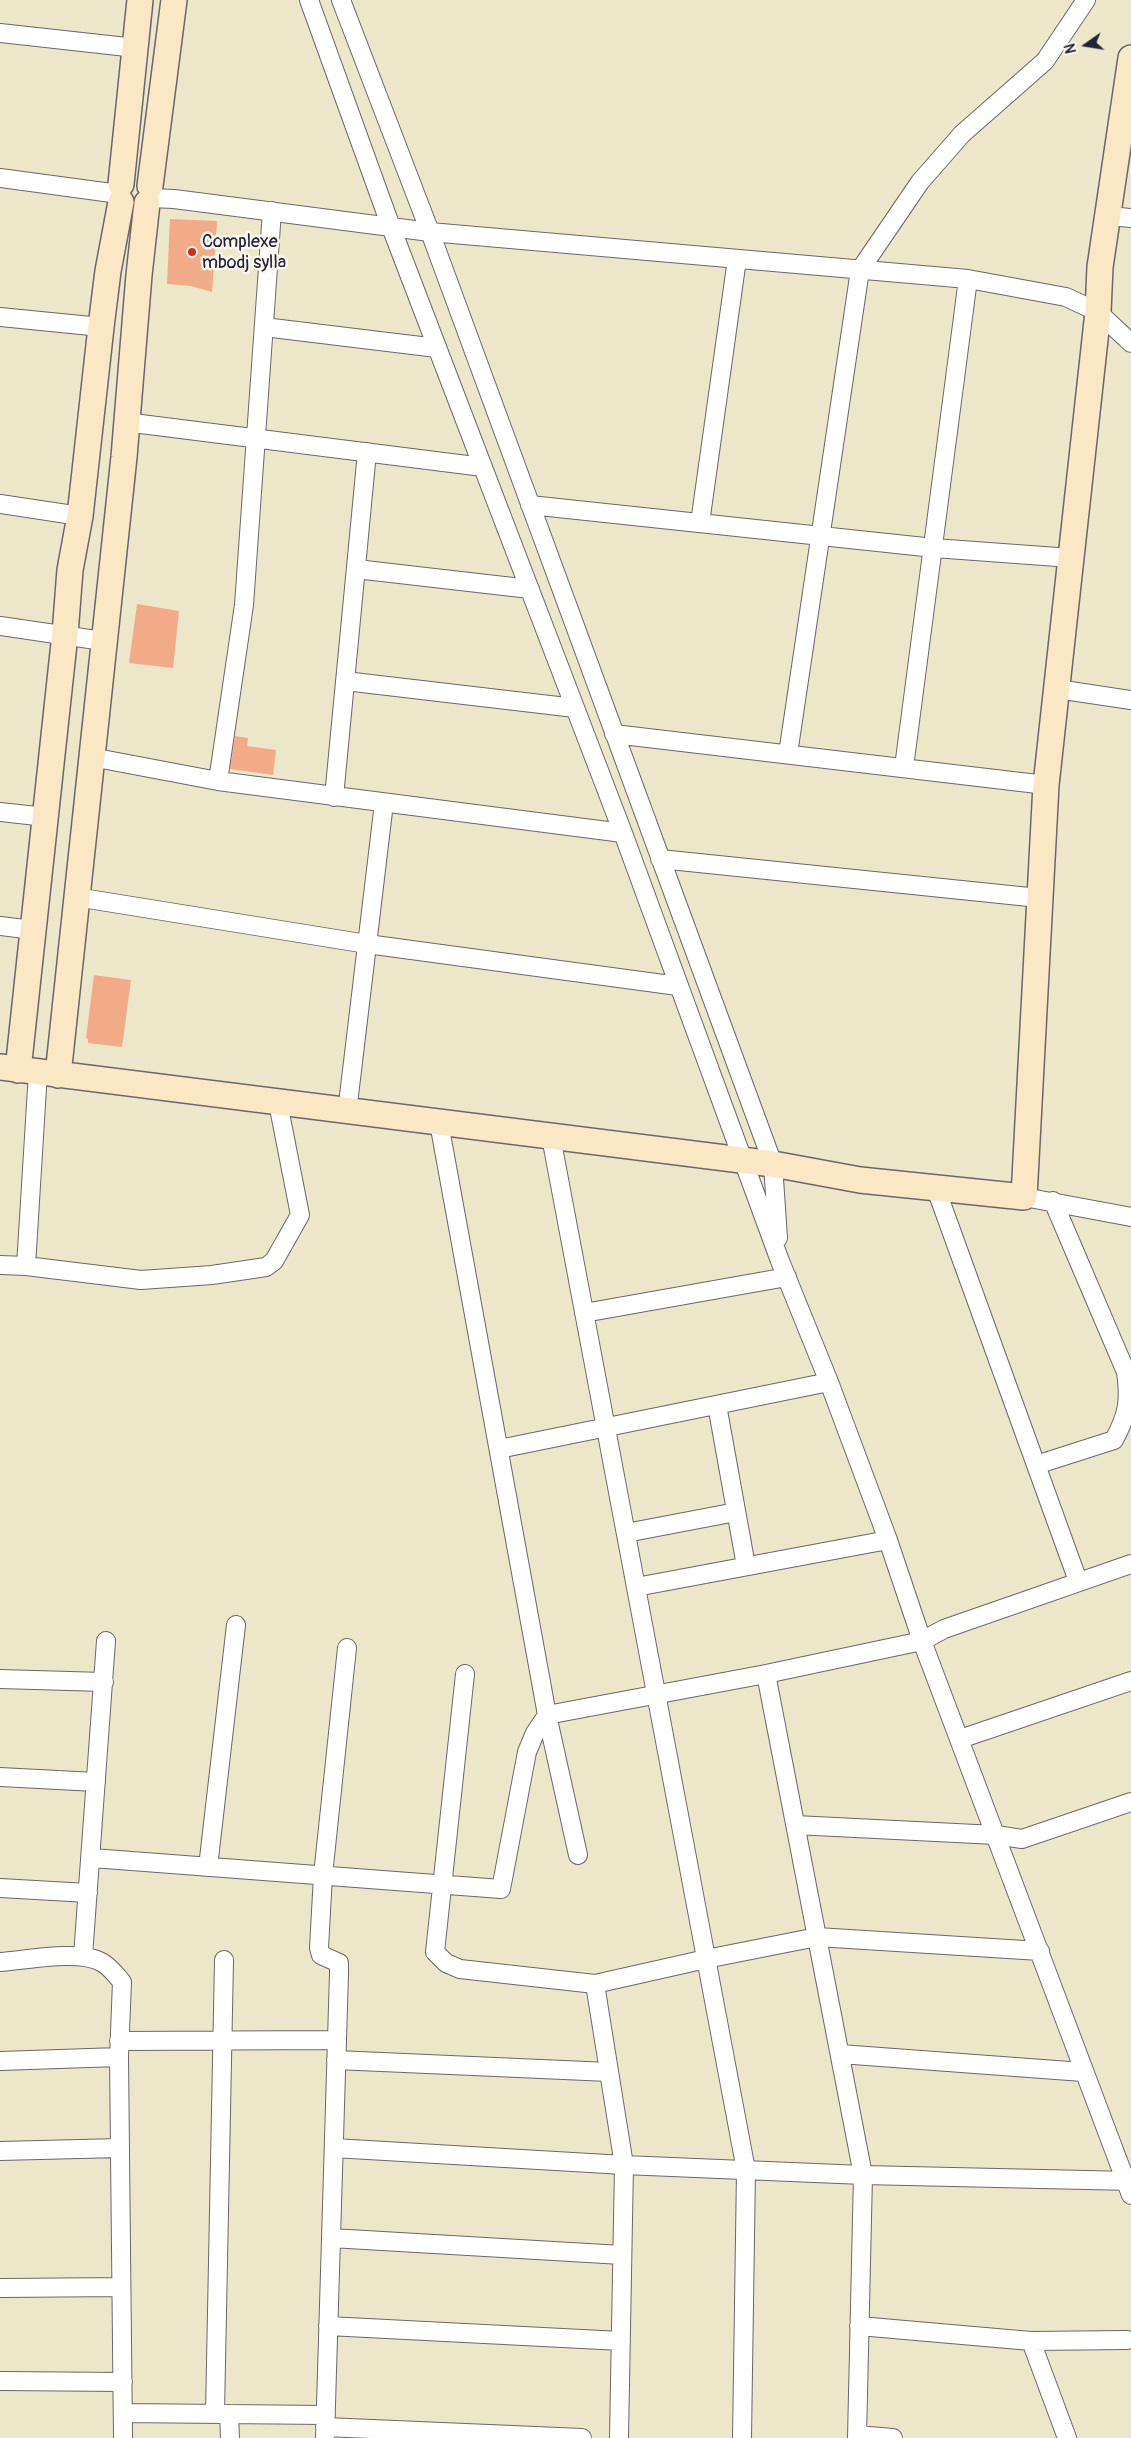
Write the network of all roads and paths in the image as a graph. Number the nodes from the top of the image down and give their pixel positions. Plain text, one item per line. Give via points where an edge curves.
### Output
1 (140, 0) edge
2 (174, 0) edge
3 (309, 0) edge
4 (341, 0) edge
5 (1086, 0) edge
6 (0, 33) edge
7 (136, 48) junction
8 (1131, 58) edge
9 (0, 178) edge
10 (120, 193) junction
11 (149, 196) junction
12 (272, 211) junction
13 (1120, 217) edge
14 (391, 227) junction
15 (430, 232) junction
16 (737, 259) junction
17 (860, 270) junction
18 (968, 279) junction
19 (1098, 312) junction
20 (0, 317) edge
21 (101, 327) junction
22 (264, 328) junction
23 (1131, 343) edge
24 (437, 348) junction
25 (125, 422) junction
26 (256, 439) junction
27 (87, 445) junction
28 (367, 452) junction
29 (124, 457) junction
30 (483, 467) junction
31 (0, 504) edge
32 (530, 505) junction
33 (80, 516) junction
34 (700, 523) junction
35 (819, 536) junction
36 (934, 548) junction
37 (1071, 558) junction
38 (356, 569) junction
39 (530, 589) junction
40 (0, 626) edge
41 (66, 634) junction
42 (103, 641) junction
43 (345, 681) junction
44 (1057, 689) junction
45 (1131, 700) edge
46 (575, 708) junction
47 (614, 734) junction
48 (788, 754) junction
49 (90, 765) junction
50 (904, 767) junction
51 (51, 768) junction
52 (218, 781) junction
53 (1046, 785) junction
54 (334, 797) junction
55 (384, 803) junction
56 (0, 812) edge
57 (46, 818) junction
58 (623, 833) junction
59 (42, 854) junction
60 (660, 859) junction
61 (80, 861) junction
62 (76, 897) junction
63 (1039, 898) junction
64 (0, 926) edge
65 (33, 930) junction
66 (367, 944) junction
67 (678, 986) junction
68 (28, 1071) edge
69 (278, 1103) junction
70 (347, 1112) junction
71 (439, 1123) junction
72 (551, 1137) junction
73 (744, 1161) junction
74 (773, 1164) junction
75 (935, 1186) junction
76 (1024, 1197) junction
77 (1053, 1201) junction
78 (1131, 1217) edge
79 (0, 1265) edge
80 (26, 1266) junction
81 (783, 1269) junction
82 (584, 1313) junction
83 (1128, 1373) edge
84 (829, 1382) junction
85 (717, 1405) junction
86 (606, 1427) junction
87 (499, 1449) junction
88 (1036, 1464) junction
89 (736, 1512) junction
90 (626, 1533) junction
91 (888, 1540) junction
92 (1131, 1564) edge
93 (746, 1566) junction
94 (1078, 1581) junction
95 (636, 1587) junction
96 (236, 1626) dead end
97 (106, 1641) dead end
98 (922, 1641) junction
99 (348, 1648) dead end
100 (465, 1674) dead end
101 (766, 1674) junction
102 (0, 1679) edge
103 (1131, 1681) edge
104 (104, 1682) junction
105 (656, 1694) junction
106 (547, 1715) junction
107 (960, 1739) junction
108 (0, 1777) edge
109 (96, 1782) junction
110 (1131, 1802) edge
111 (795, 1825) junction
112 (996, 1836) junction
113 (578, 1855) dead end
114 (92, 1858) junction
115 (208, 1867) junction
116 (323, 1875) junction
117 (441, 1884) junction
118 (0, 1888) edge
119 (88, 1893) junction
120 (817, 1937) junction
121 (1040, 1951) junction
122 (83, 1956) junction
123 (706, 1959) junction
124 (224, 1960) dead end
125 (0, 1962) edge
126 (596, 1984) junction
127 (336, 2040) junction
128 (222, 2041) junction
129 (119, 2049) junction
130 (840, 2054) junction
131 (336, 2060) junction
132 (0, 2061) edge
133 (610, 2072) junction
134 (1083, 2072) junction
135 (120, 2148) junction
136 (334, 2148) junction
137 (0, 2151) edge
138 (624, 2165) junction
139 (746, 2170) junction
140 (863, 2175) junction
141 (1129, 2186) edge
142 (331, 2238) junction
143 (622, 2255) junction
144 (122, 2287) junction
145 (0, 2288) edge
146 (328, 2326) junction
147 (860, 2326) junction
148 (1127, 2340) dead end
149 (621, 2341) junction
150 (1031, 2341) junction
151 (0, 2380) edge
152 (123, 2382) junction
153 (123, 2413) junction
154 (222, 2414) junction
155 (325, 2427) edge
156 (432, 2435) edge
157 (857, 2437) edge
158 (123, 2438) edge
159 (230, 2438) edge
160 (582, 2438) edge
161 (619, 2438) edge
162 (742, 2438) edge
163 (893, 2438) edge
164 (1067, 2438) edge

1 - 7 street
2 - 11 street
3 - 14 street
4 - 15 street
5 - 17 street via 1045,61 962,134 920,182
6 - 7 street
7 - 10 street
8 - 13 street
9 - 10 street
10 - 11 street via 134,209
10 - 21 street
11 - 12 street
11 - 25 street
12 - 14 street
12 - 22 street
13 - 19 street via 1100,267
14 - 15 street
14 - 24 street
15 - 16 street
15 - 32 street
16 - 17 street
16 - 34 street
17 - 18 street
17 - 35 street
18 - 19 street via 1066,297
18 - 36 street
19 - 23 street
19 - 37 street
20 - 21 street
21 - 27 street
22 - 24 street
22 - 26 street
24 - 30 street
25 - 26 street
25 - 29 street
26 - 28 street
26 - 52 street via 244,605
27 - 29 street
27 - 33 street
28 - 30 street
28 - 38 street
29 - 42 street
30 - 39 street
31 - 33 street
32 - 34 street
32 - 47 street
33 - 41 street via 70,570
34 - 35 street
35 - 36 street
35 - 48 street
36 - 37 street
36 - 50 street
37 - 44 street
38 - 39 street
38 - 43 street
39 - 46 street
40 - 41 street
41 - 42 street
41 - 51 street
42 - 49 street
43 - 46 street
43 - 54 street
44 - 45 street
44 - 53 street
46 - 58 street
47 - 48 street
47 - 60 street
48 - 50 street
49 - 51 street
49 - 52 street
49 - 61 street
50 - 53 street
51 - 57 street
52 - 54 street
53 - 63 street
54 - 55 street
55 - 58 street
55 - 66 street
56 - 57 street
57 - 59 street
58 - 67 street
59 - 61 street
59 - 65 street
60 - 63 street
60 - 74 street
61 - 62 street
62 - 66 street
62 - 68 street
63 - 76 street
64 - 65 street
65 - 68 street
66 - 67 street
66 - 70 street
67 - 73 street
68 - 69 street
68 - 80 street
69 - 70 street
69 - 80 street via 300,1216 274,1261 266,1266 212,1275 141,1280
70 - 71 street
71 - 72 street
71 - 87 street
72 - 73 street
72 - 82 street
73 - 74 street
73 - 81 street
74 - 75 street via 860,1180
74 - 81 street
75 - 76 street
75 - 88 street
76 - 77 street
77 - 78 street
77 - 83 street
79 - 80 street
81 - 82 street
81 - 84 street
82 - 86 street
83 - 88 street via 1126,1418 1114,1440
84 - 85 street
84 - 91 street
85 - 86 street
85 - 89 street
86 - 87 street
86 - 90 street
87 - 106 street
88 - 94 street
89 - 90 street
89 - 93 street
90 - 95 street
91 - 93 street
91 - 98 street
92 - 94 street
93 - 95 street
94 - 98 street via 944,1629
95 - 105 street
96 - 115 street
97 - 104 street
98 - 101 street
98 - 107 street
99 - 116 street
100 - 117 street
101 - 105 street
101 - 111 street
102 - 104 street
103 - 107 street
104 - 109 street
105 - 106 street
105 - 123 street
106 - 113 street
106 - 117 street via 527,1752 501,1889
107 - 112 street
108 - 109 street
109 - 114 street
110 - 112 street via 1022,1839
111 - 112 street
111 - 120 street
112 - 121 street
114 - 115 street
114 - 119 street
115 - 116 street
116 - 117 street
116 - 127 street via 319,1948 321,1955 339,1963
117 - 126 street via 435,1952 446,1963 460,1969 492,1974
118 - 119 street
119 - 122 street
120 - 121 street
120 - 123 street
120 - 130 street
121 - 134 street
122 - 125 street
122 - 129 street via 102,1962 122,1982
123 - 126 street
123 - 139 street
124 - 128 street
126 - 133 street
127 - 128 street
127 - 131 street
128 - 129 street
128 - 154 street
129 - 132 street
129 - 135 street
130 - 134 street
130 - 140 street
131 - 133 street
131 - 136 street
133 - 138 street
134 - 141 street
135 - 137 street
135 - 144 street
136 - 138 street
136 - 142 street
138 - 139 street
138 - 143 street
139 - 140 street
139 - 162 street
140 - 141 street
140 - 147 street
142 - 143 street
142 - 146 street
143 - 149 street
144 - 145 street
144 - 152 street
146 - 149 street
146 - 155 street
147 - 150 street
147 - 157 street
148 - 150 street
149 - 161 street
150 - 164 street
151 - 152 street
152 - 153 street
153 - 154 street
153 - 158 street
154 - 155 street
154 - 159 street
155 - 156 street
156 - 160 street
157 - 163 street

